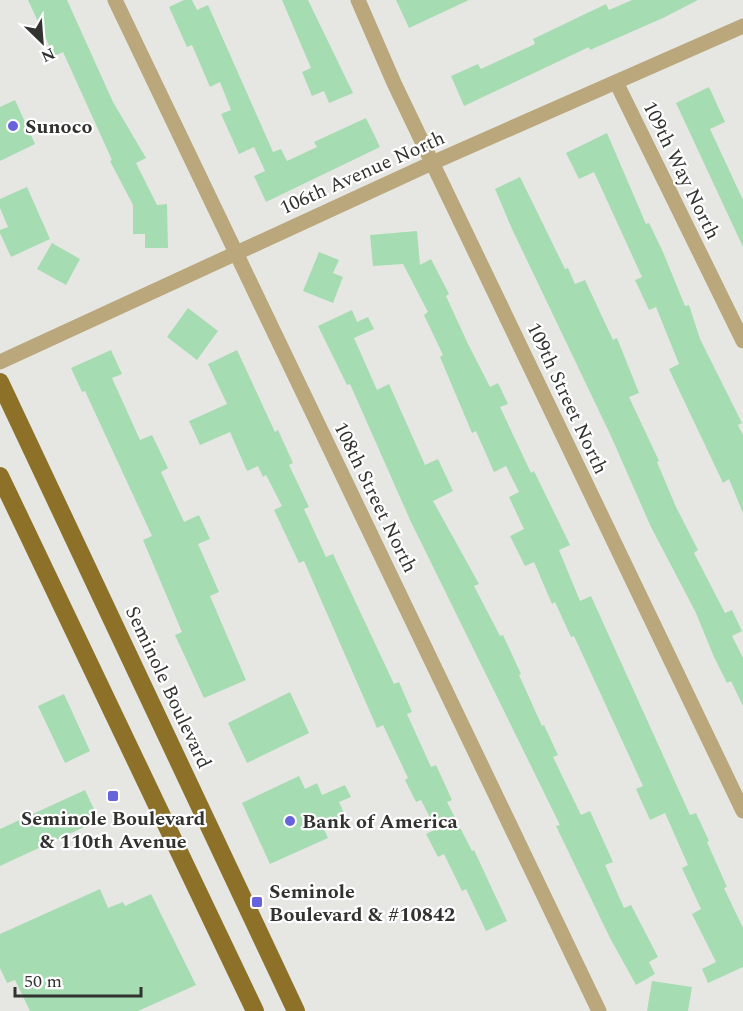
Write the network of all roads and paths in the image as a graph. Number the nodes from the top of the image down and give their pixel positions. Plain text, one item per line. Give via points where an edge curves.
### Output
1 (115, 0) edge
2 (358, 0) edge
3 (743, 26) edge
4 (615, 82) junction
5 (432, 163) junction
6 (235, 253) junction
7 (743, 341) edge
8 (0, 362) edge
9 (0, 382) edge
10 (0, 476) edge
11 (743, 811) edge
12 (255, 1011) edge
13 (296, 1011) edge
14 (599, 1011) edge

1 - 6 street, 108th Street North
2 - 5 street, 109th Street North
3 - 4 street, 106th Avenue North
4 - 5 street, 106th Avenue North
4 - 7 street, 109th Way North
5 - 6 street, 106th Avenue North
5 - 11 street, 109th Street North
6 - 8 street, 106th Avenue North
6 - 14 street, 108th Street North
9 - 13 main road, Seminole Boulevard
10 - 12 main road

